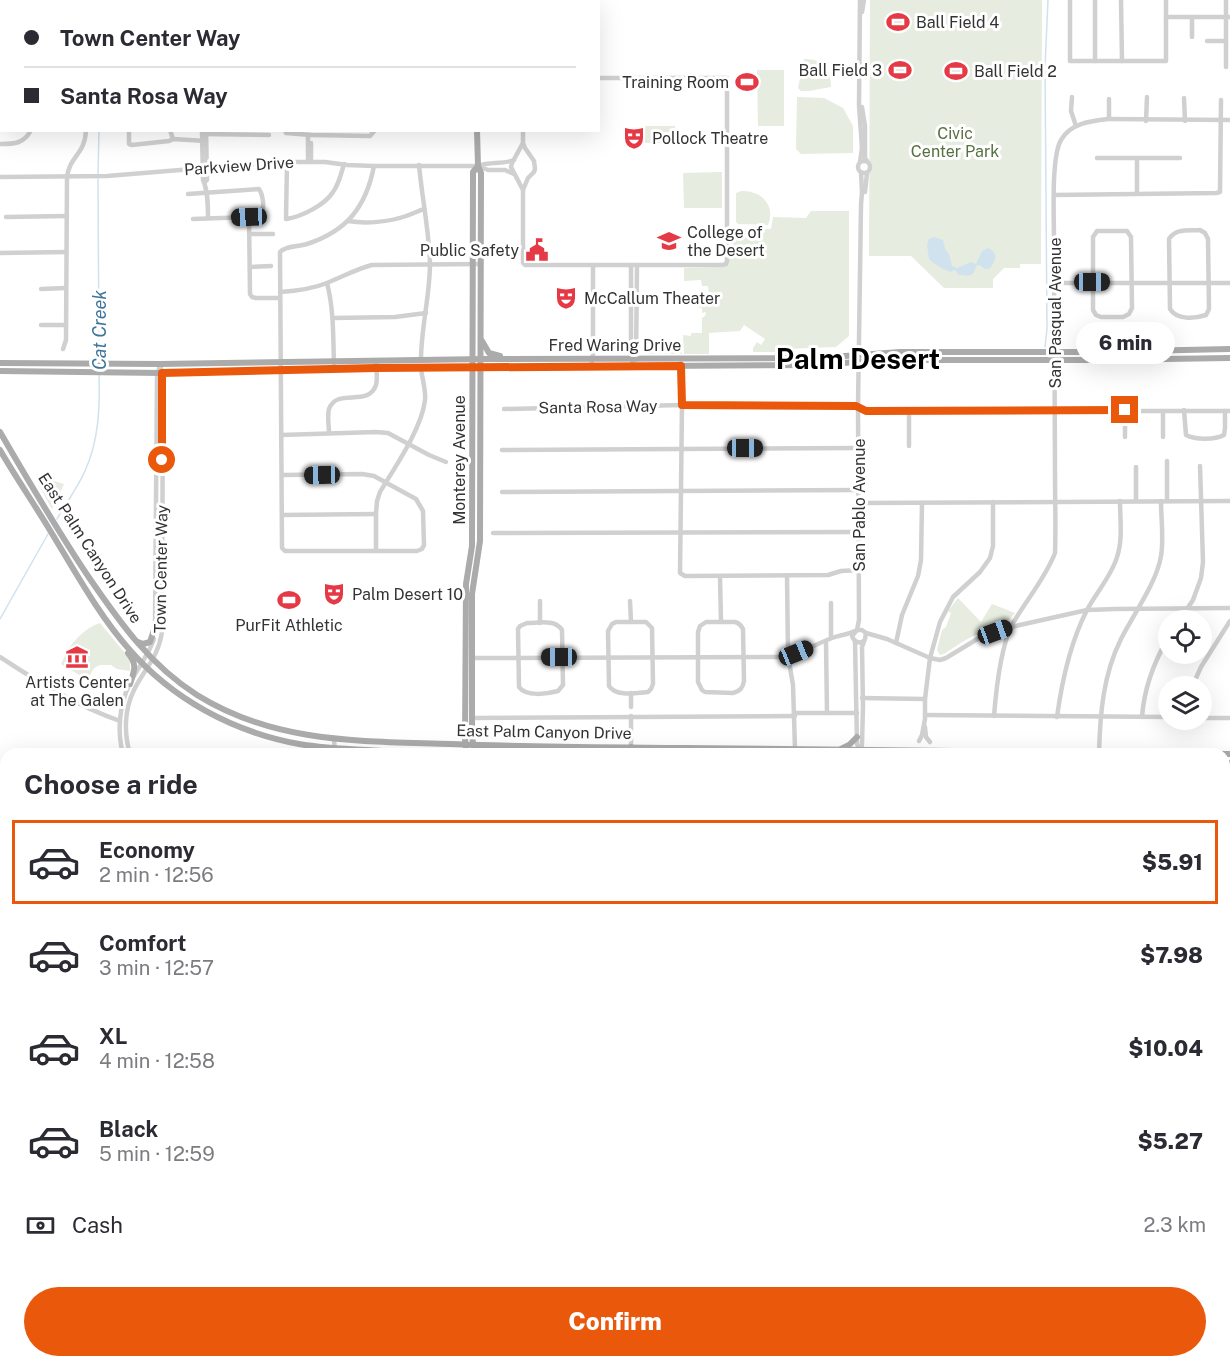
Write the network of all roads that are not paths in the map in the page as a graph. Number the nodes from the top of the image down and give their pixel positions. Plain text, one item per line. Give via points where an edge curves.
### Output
1 (862, 0) edge
2 (1070, 0) edge
3 (1095, 0) edge
4 (1122, 0) edge
5 (1166, 0) edge
6 (1226, 0) edge
7 (1166, 17) junction
8 (1192, 17) junction
9 (1228, 17) edge
10 (1192, 37) dead end
11 (1207, 41) dead end
12 (1226, 41) junction
13 (1095, 61) junction
14 (1122, 61) junction
15 (1226, 67) dead end
16 (600, 78) edge
17 (1072, 97) dead end
18 (1147, 97) dead end
19 (1184, 98) dead end
20 (1109, 99) dead end
21 (1221, 99) dead end
22 (860, 101) junction
23 (1109, 119) junction
24 (1185, 120) junction
25 (1221, 120) junction
26 (1230, 120) edge
27 (1146, 121) junction
28 (1076, 126) junction
29 (30, 132) edge
30 (86, 132) edge
31 (129, 132) edge
32 (171, 132) edge
33 (286, 132) edge
34 (373, 132) edge
35 (477, 132) edge
36 (523, 132) edge
37 (269, 135) dead end
38 (310, 135) junction
39 (206, 136) edge
40 (173, 139) junction
41 (523, 143) junction
42 (0, 144) edge
43 (531, 158) junction
44 (1097, 158) dead end
45 (1180, 158) dead end
46 (515, 159) junction
47 (1137, 159) junction
48 (867, 161) junction
49 (287, 162) junction
50 (310, 162) junction
51 (860, 162) junction
52 (344, 164) junction
53 (419, 165) junction
54 (374, 166) junction
55 (478, 166) junction
56 (204, 167) junction
57 (864, 172) junction
58 (515, 175) junction
59 (0, 177) edge
60 (67, 177) junction
61 (528, 178) junction
62 (523, 190) junction
63 (207, 192) junction
64 (1137, 193) junction
65 (188, 194) dead end
66 (1054, 195) junction
67 (424, 209) junction
68 (67, 216) junction
69 (6, 217) dead end
70 (249, 217) junction
71 (208, 218) junction
72 (193, 219) dead end
73 (348, 221) junction
74 (249, 234) junction
75 (273, 234) dead end
76 (66, 252) junction
77 (0, 253) edge
78 (430, 264) junction
79 (473, 264) junction
80 (481, 264) junction
81 (593, 265) junction
82 (634, 265) junction
83 (271, 266) dead end
84 (250, 267) junction
85 (1054, 282) junction
86 (1092, 282) junction
87 (1132, 282) junction
88 (1170, 283) junction
89 (1209, 283) junction
90 (1230, 283) edge
91 (327, 284) junction
92 (66, 288) junction
93 (41, 289) dead end
94 (280, 295) junction
95 (426, 313) junction
96 (333, 318) junction
97 (41, 325) dead end
98 (66, 325) junction
99 (481, 339) junction
100 (1230, 344) edge
101 (63, 348) dead end
102 (1230, 349) edge
103 (1198, 350) junction
104 (1054, 351) junction
105 (592, 358) junction
106 (634, 358) junction
107 (859, 358) junction
108 (1230, 358) edge
109 (477, 359) junction
110 (522, 359) junction
111 (421, 360) junction
112 (445, 360) junction
113 (1054, 360) junction
114 (16, 362) junction
115 (52, 362) junction
116 (258, 362) junction
117 (681, 362) junction
118 (0, 363) edge
119 (160, 364) junction
120 (376, 364) junction
121 (334, 365) junction
122 (280, 366) junction
123 (591, 366) junction
124 (634, 366) junction
125 (477, 367) junction
126 (393, 368) junction
127 (421, 368) junction
128 (0, 369) edge
129 (17, 371) junction
130 (220, 372) junction
131 (160, 373) junction
132 (682, 405) junction
133 (858, 406) junction
134 (504, 409) dead end
135 (1125, 410) junction
136 (1184, 410) junction
137 (909, 411) junction
138 (1055, 411) junction
139 (1163, 411) junction
140 (1228, 411) edge
141 (0, 432) edge
142 (329, 433) junction
143 (280, 435) junction
144 (1125, 437) dead end
145 (1163, 437) dead end
146 (408, 443) junction
147 (909, 446) dead end
148 (859, 448) junction
149 (681, 449) junction
150 (0, 450) edge
151 (502, 450) dead end
152 (1167, 461) dead end
153 (446, 462) dead end
154 (1200, 466) dead end
155 (1136, 467) dead end
156 (282, 476) junction
157 (386, 483) junction
158 (681, 490) junction
159 (859, 490) junction
160 (502, 492) dead end
161 (1120, 501) junction
162 (1136, 501) junction
163 (1164, 501) junction
164 (1202, 501) junction
165 (1230, 501) edge
166 (993, 502) junction
167 (1055, 502) junction
168 (859, 503) junction
169 (922, 503) junction
170 (472, 512) junction
171 (376, 513) junction
172 (282, 514) junction
173 (480, 530) junction
174 (681, 532) junction
175 (859, 532) junction
176 (493, 533) dead end
177 (62, 550) junction
178 (376, 551) junction
179 (470, 561) junction
180 (80, 564) junction
181 (859, 570) junction
182 (787, 576) junction
183 (720, 577) junction
184 (540, 601) dead end
185 (630, 601) dead end
186 (831, 603) dead end
187 (472, 608) junction
188 (1188, 608) junction
189 (1230, 608) edge
190 (1137, 609) junction
191 (1087, 610) junction
192 (1230, 621) edge
193 (540, 622) junction
194 (631, 622) junction
195 (721, 622) junction
196 (155, 627) junction
197 (1011, 627) junction
198 (115, 632) junction
199 (861, 634) junction
200 (134, 640) junction
201 (828, 640) junction
202 (854, 640) junction
203 (894, 643) junction
204 (788, 656) junction
205 (0, 657) edge
206 (150, 657) junction
207 (563, 657) junction
208 (653, 657) junction
209 (698, 657) junction
210 (743, 657) junction
211 (473, 658) junction
212 (518, 658) junction
213 (608, 658) junction
214 (930, 658) junction
215 (1158, 658) edge
216 (145, 666) junction
217 (1197, 676) edge
218 (130, 684) junction
219 (631, 693) junction
220 (856, 698) junction
221 (863, 698) junction
222 (925, 699) junction
223 (631, 708) dead end
224 (826, 713) junction
225 (857, 713) junction
226 (795, 715) junction
227 (631, 716) junction
228 (994, 716) junction
229 (925, 717) junction
230 (1057, 717) junction
231 (1100, 717) junction
232 (1142, 717) junction
233 (1158, 717) edge
234 (473, 718) junction
235 (1212, 718) edge
236 (1230, 718) edge
237 (123, 721) junction
238 (857, 737) junction
239 (334, 738) junction
240 (919, 741) dead end
241 (930, 742) dead end
242 (465, 745) junction
243 (474, 745) junction
244 (631, 747) junction
245 (122, 748) edge
246 (129, 748) edge
247 (320, 748) edge
248 (335, 748) edge
249 (466, 748) edge
250 (474, 748) edge
251 (708, 748) edge
252 (795, 748) edge
253 (842, 748) edge
254 (858, 748) edge
255 (861, 748) edge
256 (1099, 748) edge

1 - 22 street
2 - 13 street via 1070,61
3 - 13 street
4 - 14 street
5 - 7 street
6 - 9 street
7 - 8 street
7 - 14 street via 1166,61
8 - 9 street
8 - 10 street
9 - 12 street
11 - 12 street
12 - 15 street
13 - 14 street
16 - 82 street via 727,78 726,264
17 - 28 street
18 - 27 street
19 - 24 street
20 - 23 street
21 - 25 street
22 - 48 street
22 - 51 street
23 - 27 street
23 - 28 street
24 - 25 street
24 - 27 street
25 - 26 street
25 - 64 street via 1220,192
28 - 66 street, San Pasqual Avenue via 1056,151
29 - 42 street via 22,142
30 - 60 street via 83,148 70,164
31 - 40 street via 132,145
32 - 40 street
33 - 38 street
34 - 38 street via 370,136
35 - 55 main road, Monterey Avenue
36 - 41 street
37 - 39 street
38 - 50 street
39 - 40 street
39 - 56 street
41 - 43 street
41 - 46 street
43 - 46 street via 523,155
43 - 61 street via 535,169
44 - 47 street
45 - 47 street
46 - 55 street
46 - 58 street
47 - 64 street
48 - 51 street
48 - 57 street via 870,170
49 - 50 street, Parkview Drive
49 - 52 street via 286,219 307,213 332,194
49 - 56 street, Parkview Drive
50 - 52 street, Parkview Drive
51 - 57 street via 858,167
52 - 54 street, Parkview Drive
53 - 54 street, Parkview Drive
53 - 55 street, Parkview Drive
53 - 67 street
54 - 73 street via 363,200
55 - 58 street
55 - 79 main road, Monterey Avenue via 473,172
55 - 80 main road, Monterey Avenue
56 - 60 street, Parkview Drive
56 - 63 street
57 - 107 street, San Pablo Avenue
58 - 61 street
58 - 62 street
59 - 60 street, Parkview Drive
60 - 68 street
61 - 62 street
62 - 81 street via 523,263
63 - 65 street
63 - 70 street via 259,189 263,211
63 - 71 street
64 - 66 street
66 - 85 street, San Pasqual Avenue
67 - 73 street via 389,221
67 - 78 street
68 - 69 street
68 - 76 street
70 - 71 street
70 - 74 street
71 - 72 street
73 - 94 street via 317,241 282,249
74 - 75 street
74 - 84 street
76 - 77 street
76 - 92 street
78 - 79 street
78 - 91 street via 372,265
78 - 95 street
79 - 80 street
79 - 109 main road, Monterey Avenue
80 - 99 main road, Monterey Avenue
81 - 82 street
81 - 105 street
82 - 106 street
83 - 84 street
84 - 94 street via 252,297
85 - 86 street
85 - 104 street, San Pasqual Avenue
86 - 87 street
86 - 87 street via 1096,315 1124,317 1132,308
86 - 87 street via 1093,237 1097,231 1127,231 1131,237
87 - 88 street
88 - 89 street
88 - 89 street via 1170,309 1179,317 1206,315
88 - 89 street via 1169,239 1178,231 1200,230 1208,238
89 - 90 street
91 - 94 street
91 - 96 street
92 - 93 street
92 - 98 street
94 - 122 street
95 - 96 street
95 - 111 street
96 - 121 street
97 - 98 street
98 - 101 street
99 - 109 main road, Monterey Avenue
99 - 110 main road via 493,355
100 - 103 main road
102 - 103 main road, Fred Waring Drive
103 - 104 main road, Fred Waring Drive
104 - 107 main road, Fred Waring Drive via 908,352
104 - 113 street, San Pasqual Avenue
105 - 106 main road, Fred Waring Drive
105 - 110 main road, Fred Waring Drive
105 - 123 street
106 - 117 main road, Fred Waring Drive
106 - 124 street
107 - 113 main road, Fred Waring Drive
107 - 117 main road, Fred Waring Drive
107 - 133 street, San Pablo Avenue
108 - 113 main road, Fred Waring Drive
109 - 110 main road, Fred Waring Drive
109 - 112 main road, Fred Waring Drive
109 - 125 main road, Monterey Avenue
111 - 112 main road, Fred Waring Drive
111 - 120 main road, Fred Waring Drive
111 - 126 main road
112 - 127 main road
113 - 138 street, San Pasqual Avenue
114 - 115 main road, Fred Waring Drive
114 - 118 main road, Fred Waring Drive
114 - 128 main road
115 - 119 main road, Fred Waring Drive
115 - 129 main road
116 - 119 main road, Fred Waring Drive
116 - 122 main road, Fred Waring Drive
116 - 130 main road
117 - 124 main road, Fred Waring Drive
117 - 132 street
119 - 131 street, Town Center Way
120 - 121 main road, Fred Waring Drive
120 - 126 main road, Fred Waring Drive
120 - 142 street via 376,384 371,393 332,403 328,411
121 - 122 main road, Fred Waring Drive
122 - 130 main road, Fred Waring Drive
122 - 143 street
123 - 124 main road, Fred Waring Drive
123 - 125 main road, Fred Waring Drive
125 - 127 main road, Fred Waring Drive
125 - 170 main road, Monterey Avenue
125 - 173 main road, Monterey Avenue
126 - 127 main road, Fred Waring Drive
127 - 146 street via 425,399 420,421
128 - 129 main road, Fred Waring Drive
129 - 131 main road, Fred Waring Drive
130 - 131 main road, Fred Waring Drive
131 - 196 street, Town Center Way
131 - 206 street, Town Center Way via 162,624 159,648
132 - 133 street, Santa Rosa Way
132 - 134 street, Santa Rosa Way
132 - 149 street
133 - 137 street, Santa Rosa Way via 866,411
133 - 148 street, San Pablo Avenue
135 - 138 street, Santa Rosa Way
135 - 139 street, Santa Rosa Way
135 - 144 street
136 - 139 street, Santa Rosa Way
136 - 140 street, Santa Rosa Way
136 - 140 street via 1186,435 1190,438 1224,435
137 - 138 street, Santa Rosa Way
137 - 147 street
138 - 167 street, San Pasqual Avenue
139 - 145 street
141 - 180 main road, East Palm Canyon Drive
142 - 143 street
142 - 146 street via 388,433
143 - 156 street
146 - 153 street
146 - 157 street
148 - 149 street
148 - 159 street, San Pablo Avenue
149 - 151 street
149 - 158 street
150 - 177 main road, East Palm Canyon Drive
152 - 163 street
154 - 164 street
155 - 162 street
156 - 157 street via 362,474
156 - 172 street
157 - 171 street
157 - 178 street via 416,499 423,511 424,545 417,551
158 - 159 street
158 - 160 street
158 - 174 street
159 - 168 street, San Pablo Avenue
161 - 162 street
161 - 167 street
161 - 191 street via 1118,556
162 - 163 street
163 - 164 street
163 - 190 street via 1161,556
164 - 165 street
164 - 188 street via 1202,578
166 - 167 street
166 - 169 street
166 - 214 street via 990,558 953,597 940,622
167 - 197 street, San Pasqual Avenue via 1055,553
168 - 169 street
168 - 175 street, San Pablo Avenue
169 - 203 street via 918,576
170 - 173 main road
170 - 179 main road, Monterey Avenue
171 - 172 street
171 - 178 street
172 - 178 street via 285,551
173 - 187 main road, Monterey Avenue
174 - 175 street
174 - 176 street
174 - 183 street via 680,573
175 - 181 street, San Pablo Avenue
177 - 180 main road
177 - 198 main road, East Palm Canyon Drive
179 - 187 main road
179 - 242 main road, Monterey Avenue via 464,613
180 - 200 main road, East Palm Canyon Drive
181 - 182 street
181 - 199 street, San Pablo Avenue
182 - 183 street
182 - 204 street
183 - 195 street
184 - 193 street
185 - 194 street
186 - 201 street
187 - 211 main road, Monterey Avenue
188 - 189 street
188 - 190 street
190 - 191 street
190 - 231 street via 1109,668
191 - 197 street
191 - 230 street via 1067,661
192 - 217 street
193 - 207 street via 560,626
193 - 212 street via 523,624 518,629
194 - 208 street via 646,622 652,628
194 - 213 street via 616,622 609,627
195 - 209 street via 700,626
195 - 210 street via 735,622 743,629
196 - 200 main road via 150,642
196 - 206 street, Town Center Way
197 - 214 street via 979,638 946,658
197 - 228 street, San Pasqual Avenue
198 - 216 main road, East Palm Canyon Drive
198 - 218 main road via 134,662
199 - 201 street
199 - 202 street via 858,642
199 - 202 street, San Pablo Avenue via 853,633
199 - 203 street
199 - 221 street, San Pablo Avenue
200 - 206 main road, East Palm Canyon Drive
201 - 202 street
201 - 204 street
201 - 224 street
202 - 220 street, San Pablo Avenue
203 - 214 street
204 - 210 street
204 - 226 street
205 - 237 street via 57,693
206 - 216 street, Town Center Way
206 - 239 main road, East Palm Canyon Drive via 194,693 232,714 285,731
207 - 212 street
207 - 212 street via 563,685 558,692 527,693 518,684
207 - 213 street
208 - 209 street
208 - 213 street
208 - 219 street via 651,689
209 - 210 street
209 - 210 street via 698,682 702,690 733,693 743,686
211 - 212 street
211 - 234 main road, Monterey Avenue
213 - 219 street via 611,690
214 - 222 street
215 - 232 street
216 - 218 street
216 - 237 street
216 - 247 main road, East Palm Canyon Drive via 168,687 228,723
218 - 237 street via 123,702
219 - 223 street
220 - 221 street
220 - 225 street, San Pablo Avenue
221 - 222 street
221 - 255 street, San Pablo Avenue
222 - 229 street
224 - 225 street
224 - 226 street
225 - 238 street, San Pablo Avenue
226 - 227 street
226 - 252 street
227 - 234 street
227 - 244 street
228 - 229 street
228 - 230 street
229 - 240 street
229 - 241 street
230 - 231 street
231 - 232 street
231 - 256 street
232 - 233 street
234 - 243 main road, Monterey Avenue
235 - 236 street
237 - 245 street
237 - 246 street
238 - 253 main road
238 - 254 street, San Pablo Avenue
239 - 242 main road, East Palm Canyon Drive
239 - 248 street
242 - 243 main road, East Palm Canyon Drive
242 - 249 main road, Monterey Avenue
243 - 244 main road, East Palm Canyon Drive
243 - 250 main road, Monterey Avenue
244 - 251 main road, East Palm Canyon Drive

